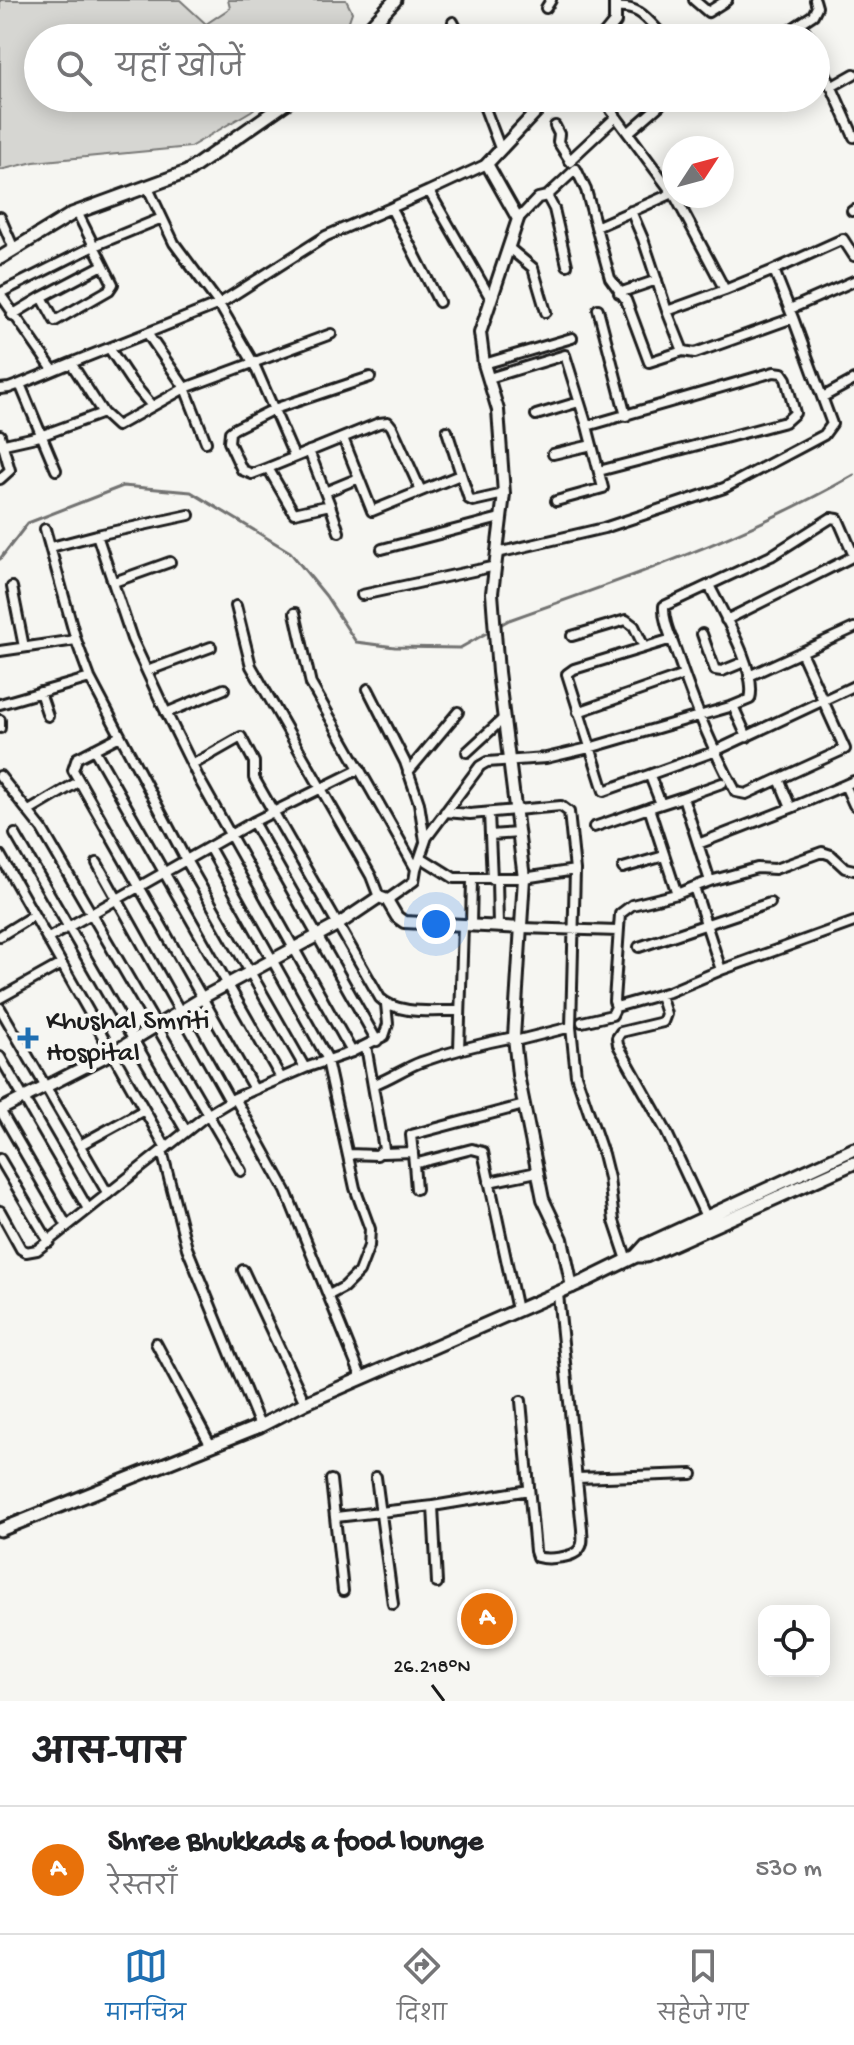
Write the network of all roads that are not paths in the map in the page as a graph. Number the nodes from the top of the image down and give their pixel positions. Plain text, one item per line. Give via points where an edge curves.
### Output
1 (395, 0) edge
2 (694, 0) edge
3 (727, 0) edge
4 (815, 0) edge
5 (632, 3) edge
6 (615, 4) edge
7 (373, 24) edge
8 (613, 24) edge
9 (651, 24) edge
10 (800, 24) edge
11 (854, 74) edge
12 (831, 87) joint
13 (273, 112) edge
14 (486, 112) edge
15 (535, 112) edge
16 (612, 112) edge
17 (652, 112) edge
18 (616, 117) junction
19 (555, 126) dead end
20 (628, 133) junction
21 (854, 137) edge
22 (500, 148) junction
23 (569, 161) junction
24 (487, 164) junction
25 (576, 169) junction
26 (662, 179) edge
27 (147, 186) junction
28 (429, 191) junction
29 (547, 196) junction
30 (662, 199) edge
31 (391, 208) junction
32 (681, 208) edge
33 (631, 211) junction
34 (77, 212) junction
35 (0, 217) edge
36 (162, 218) junction
37 (518, 219) junction
38 (596, 227) junction
39 (94, 246) junction
40 (509, 248) junction
41 (14, 249) junction
42 (854, 256) edge
43 (0, 258) edge
44 (103, 265) junction
45 (567, 265) dead end
46 (774, 270) junction
47 (657, 280) junction
48 (854, 281) edge
49 (725, 290) junction
50 (619, 293) junction
51 (0, 294) edge
52 (42, 297) junction
53 (491, 299) junction
54 (439, 302) dead end
55 (219, 304) junction
56 (598, 309) dead end
57 (667, 311) junction
58 (11, 312) junction
59 (546, 312) dead end
60 (792, 313) junction
61 (0, 317) edge
62 (147, 333) junction
63 (331, 334) dead end
64 (572, 338) dead end
65 (109, 348) junction
66 (683, 351) junction
67 (506, 358) junction
68 (71, 363) junction
69 (254, 364) junction
70 (484, 364) junction
71 (53, 370) junction
72 (510, 371) junction
73 (370, 377) dead end
74 (489, 378) junction
75 (854, 380) edge
76 (20, 384) junction
77 (185, 388) junction
78 (0, 389) edge
79 (823, 397) junction
80 (579, 402) junction
81 (152, 406) junction
82 (274, 409) junction
83 (103, 413) junction
84 (536, 415) dead end
85 (626, 416) junction
86 (587, 426) junction
87 (447, 431) dead end
88 (40, 436) junction
89 (343, 438) junction
90 (1, 441) edge
91 (206, 442) dead end
92 (592, 445) junction
93 (309, 451) junction
94 (553, 454) dead end
95 (294, 456) junction
96 (268, 468) junction
97 (56, 470) dead end
98 (599, 471) junction
99 (460, 475) junction
100 (359, 478) junction
101 (0, 479) edge
102 (421, 491) junction
103 (325, 492) junction
104 (504, 494) junction
105 (556, 501) dead end
106 (330, 505) junction
107 (189, 515) dead end
108 (500, 518) junction
109 (45, 529) dead end
110 (339, 532) dead end
111 (97, 535) junction
112 (51, 547) junction
113 (382, 549) dead end
114 (497, 553) junction
115 (854, 556) edge
116 (170, 562) dead end
117 (496, 569) junction
118 (114, 582) junction
119 (709, 585) junction
120 (12, 587) dead end
121 (362, 595) dead end
122 (236, 606) dead end
123 (295, 613) dead end
124 (726, 620) junction
125 (854, 628) edge
126 (702, 634) dead end
127 (572, 636) dead end
128 (672, 639) junction
129 (76, 640) junction
130 (24, 647) junction
131 (211, 647) dead end
132 (644, 647) junction
133 (0, 651) edge
134 (802, 654) junction
135 (744, 662) junction
136 (147, 671) junction
137 (684, 675) junction
138 (749, 676) junction
139 (90, 678) junction
140 (854, 686) edge
141 (224, 689) dead end
142 (368, 689) dead end
143 (40, 692) junction
144 (822, 702) junction
145 (0, 704) edge
146 (733, 706) junction
147 (458, 712) dead end
148 (578, 712) junction
149 (166, 713) junction
150 (48, 716) dead end
151 (698, 716) junction
152 (504, 718) junction
153 (0, 720) edge
154 (0, 728) edge
155 (120, 736) junction
156 (506, 736) junction
157 (483, 737) junction
158 (747, 737) junction
159 (854, 745) edge
160 (589, 748) junction
161 (94, 749) junction
162 (845, 749) junction
163 (467, 752) dead end
164 (713, 752) junction
165 (509, 759) junction
166 (192, 765) junction
167 (360, 769) junction
168 (408, 772) junction
169 (0, 776) edge
170 (650, 776) junction
171 (779, 779) junction
172 (78, 782) junction
173 (722, 783) dead end
174 (850, 783) edge
175 (323, 790) junction
176 (683, 797) junction
177 (661, 804) junction
178 (854, 805) edge
179 (649, 808) junction
180 (791, 808) junction
181 (29, 811) junction
182 (517, 811) junction
183 (445, 812) junction
184 (275, 813) junction
185 (489, 813) junction
186 (253, 822) junction
187 (594, 827) dead end
188 (519, 833) junction
189 (15, 834) dead end
190 (230, 835) junction
191 (490, 835) junction
192 (425, 842) junction
193 (698, 844) junction
194 (209, 847) junction
195 (0, 855) edge
196 (664, 856) junction
197 (422, 858) junction
198 (186, 860) junction
199 (97, 863) dead end
200 (623, 868) dead end
201 (416, 869) junction
202 (575, 870) junction
203 (854, 870) edge
204 (166, 871) junction
205 (11, 875) junction
206 (524, 878) junction
207 (472, 879) junction
208 (495, 879) junction
209 (0, 881) edge
210 (710, 881) junction
211 (138, 886) junction
212 (694, 887) junction
213 (677, 894) junction
214 (383, 898) junction
215 (117, 899) junction
216 (770, 903) dead end
217 (92, 913) junction
218 (34, 915) junction
219 (854, 922) edge
220 (339, 924) junction
221 (706, 924) junction
222 (467, 925) junction
223 (68, 926) junction
224 (498, 927) junction
225 (522, 928) junction
226 (573, 929) junction
227 (618, 931) junction
228 (0, 936) edge
229 (318, 936) junction
230 (47, 939) junction
231 (639, 947) dead end
232 (294, 948) junction
233 (273, 960) junction
234 (61, 964) junction
235 (721, 970) junction
236 (249, 972) junction
237 (227, 984) junction
238 (660, 995) junction
239 (0, 998) edge
240 (202, 998) junction
241 (386, 1004) junction
242 (616, 1007) junction
243 (0, 1008) edge
244 (179, 1011) junction
245 (460, 1011) junction
246 (582, 1022) dead end
247 (156, 1025) junction
248 (571, 1027) junction
249 (134, 1039) junction
250 (515, 1039) junction
251 (377, 1041) junction
252 (366, 1046) junction
253 (459, 1050) junction
254 (352, 1052) junction
255 (112, 1053) junction
256 (0, 1057) edge
257 (327, 1061) junction
258 (305, 1068) junction
259 (281, 1078) junction
260 (375, 1084) junction
261 (45, 1087) junction
262 (254, 1089) junction
263 (23, 1099) junction
264 (233, 1099) junction
265 (524, 1105) junction
266 (0, 1110) edge
267 (144, 1110) junction
268 (207, 1115) junction
269 (186, 1131) junction
270 (80, 1145) junction
271 (854, 1149) edge
272 (164, 1150) junction
273 (413, 1152) junction
274 (382, 1153) junction
275 (349, 1154) junction
276 (0, 1159) edge
277 (854, 1163) edge
278 (414, 1164) junction
279 (241, 1171) dead end
280 (537, 1172) junction
281 (489, 1182) junction
282 (416, 1189) dead end
283 (108, 1194) junction
284 (88, 1209) junction
285 (0, 1211) edge
286 (710, 1224) junction
287 (67, 1226) junction
288 (49, 1242) junction
289 (632, 1258) junction
290 (243, 1270) dead end
291 (572, 1287) junction
292 (558, 1294) junction
293 (329, 1295) junction
294 (517, 1310) junction
295 (156, 1343) dead end
296 (362, 1379) junction
297 (521, 1401) dead end
298 (305, 1403) junction
299 (260, 1426) junction
300 (211, 1446) junction
301 (692, 1474) dead end
302 (376, 1477) dead end
303 (577, 1478) junction
304 (331, 1480) dead end
305 (529, 1490) junction
306 (433, 1506) junction
307 (379, 1512) junction
308 (336, 1517) junction
309 (0, 1530) edge
310 (437, 1583) dead end
311 (343, 1591) dead end
312 (393, 1604) dead end

1 - 7 main road
2 - 3 street via 708,12
4 - 10 street via 813,15
5 - 6 street
5 - 9 street
6 - 8 street
11 - 12 street
12 - 21 street
13 - 27 main road via 187,172
14 - 22 street
15 - 22 street
16 - 18 street
17 - 20 street
18 - 20 street
18 - 23 street
19 - 23 street
20 - 26 street
22 - 24 street
23 - 25 street
24 - 28 street
24 - 37 street
25 - 29 street
25 - 38 street
27 - 34 main road
27 - 36 street
28 - 31 street
28 - 53 street
29 - 37 street via 538,198
29 - 45 street
30 - 33 street
31 - 54 street
31 - 55 street via 326,236
32 - 49 street
33 - 38 street
33 - 47 street
34 - 39 street
34 - 41 main road
35 - 41 street
36 - 39 street
36 - 55 street
37 - 40 street
38 - 50 street
39 - 44 street
39 - 51 street
40 - 53 street
40 - 59 street via 533,268
41 - 43 main road
42 - 46 street via 843,239
44 - 52 street
44 - 52 street via 113,284 109,290 55,321
46 - 49 street
46 - 60 street
47 - 50 street
47 - 57 street
48 - 60 street
49 - 57 street
50 - 66 street via 649,362
51 - 58 street
52 - 58 street
53 - 70 street via 480,333
55 - 62 street
55 - 69 street
56 - 85 street
57 - 66 street
58 - 61 street
58 - 71 street
60 - 66 street via 695,353
60 - 79 street
62 - 65 street
62 - 77 street
63 - 69 street
64 - 67 street
65 - 68 street
65 - 81 street
67 - 70 street
67 - 72 street
68 - 71 street
68 - 83 street
69 - 77 street
69 - 82 street
70 - 74 street
71 - 76 street
72 - 74 street
72 - 80 street via 565,355
73 - 82 street
74 - 104 street via 498,410
75 - 79 street
76 - 78 street
76 - 88 street
77 - 81 street
77 - 91 street
79 - 114 street via 832,424 824,435 724,488 604,528
80 - 84 street
80 - 86 street
81 - 83 street via 117,426
82 - 95 street
82 - 96 street via 229,436 246,474
83 - 88 street
85 - 86 street
85 - 98 street via 774,372 786,379 795,413 785,422
86 - 92 street
87 - 99 street
88 - 90 street
88 - 97 street
89 - 93 street
89 - 100 street
89 - 102 street via 388,422
90 - 101 street via 10,470
92 - 94 street
92 - 98 street
93 - 95 street
93 - 103 street
95 - 96 street
96 - 106 street via 294,513
98 - 105 street via 603,488
99 - 102 street
99 - 104 street via 465,494 473,501
100 - 102 street via 372,511
100 - 103 street
103 - 106 street
104 - 108 street
106 - 110 street
107 - 111 street
108 - 113 street
108 - 114 street
109 - 112 street
111 - 112 street
111 - 118 street
112 - 129 street
114 - 117 street
115 - 119 street via 842,523 831,518 771,556
115 - 124 street
116 - 118 street
117 - 121 street
117 - 152 street via 492,593
118 - 136 street
119 - 124 street
119 - 128 street via 664,606
120 - 130 street
122 - 175 street via 251,666
123 - 167 street via 311,684
124 - 135 street
125 - 134 street
126 - 135 street via 715,670
127 - 132 street via 626,620
128 - 132 street
128 - 137 street
129 - 130 street
129 - 139 street
130 - 133 street
131 - 136 street
132 - 148 street via 570,671
134 - 138 street
134 - 144 street
135 - 138 street
136 - 149 street
137 - 148 street
137 - 151 street
138 - 146 street via 750,699
139 - 143 street
139 - 155 street
140 - 144 street
141 - 149 street
142 - 168 street
143 - 145 street
143 - 150 street
144 - 158 street
144 - 162 street
146 - 151 street
146 - 158 street
147 - 168 street
148 - 160 street
149 - 166 street
151 - 160 street
151 - 164 street
152 - 156 street
152 - 157 street
153 - 154 street
155 - 161 street
155 - 198 street
156 - 157 street
156 - 165 street
157 - 163 street
158 - 164 street
159 - 162 street
160 - 165 street via 546,758
160 - 170 street via 604,791
161 - 172 street via 74,763
161 - 204 street
162 - 171 street
164 - 170 street
164 - 171 street via 736,792 746,794
165 - 182 street
165 - 183 street via 480,766
166 - 184 street via 241,737 254,762 254,778
166 - 190 street
167 - 175 street
167 - 201 street
168 - 192 street
169 - 181 street
170 - 177 street
171 - 180 street
172 - 181 street
172 - 211 street
173 - 176 street
174 - 178 street
174 - 180 street
175 - 184 street
175 - 214 street
176 - 177 street
176 - 193 street
177 - 179 street
179 - 187 street
179 - 196 street
180 - 193 street
181 - 217 street
182 - 185 street
182 - 188 street
182 - 202 street via 566,808
183 - 185 street
183 - 192 street
184 - 186 street
184 - 220 street
185 - 191 street
186 - 190 street
186 - 229 street
188 - 191 street
188 - 206 street
189 - 223 street
190 - 194 street
190 - 232 street
191 - 208 street
192 - 197 street
193 - 210 street
194 - 198 street
194 - 233 street
195 - 205 street
196 - 200 street
196 - 213 street
197 - 201 street
197 - 207 street via 447,876
198 - 204 street
198 - 236 street
199 - 215 street
201 - 214 street via 414,881
202 - 206 street
202 - 226 street
203 - 210 street via 822,852 775,869 757,868
204 - 211 street
204 - 237 street
205 - 209 street
205 - 218 street
206 - 208 street
206 - 225 street
207 - 208 street
207 - 222 street
208 - 224 street
210 - 212 street
211 - 215 street
211 - 240 street
212 - 213 street
212 - 221 street
213 - 227 street via 625,909
214 - 220 street
214 - 222 street via 404,922
215 - 217 street
215 - 244 street
216 - 221 street
217 - 223 street
217 - 247 street
218 - 228 street
218 - 230 street
219 - 235 street
220 - 229 street
220 - 241 street
221 - 231 street
221 - 235 street
222 - 224 street
222 - 245 street
223 - 230 street
223 - 249 street
224 - 225 street
225 - 226 street
225 - 250 street
226 - 227 street
226 - 248 street
227 - 242 street
229 - 232 street
229 - 251 street
230 - 234 street
232 - 233 street
232 - 254 street
233 - 236 street
233 - 257 street
234 - 239 street
234 - 255 street
235 - 238 street
236 - 237 street
236 - 258 street
237 - 240 street
237 - 259 street
238 - 242 street
238 - 286 street via 663,1022 621,1032 618,1045
240 - 244 street
240 - 262 street
241 - 245 street
241 - 251 street via 387,1032
242 - 246 street via 612,1015
243 - 261 street
244 - 247 street
244 - 264 street
245 - 253 street
247 - 249 street
247 - 268 street
248 - 250 street
248 - 289 street via 576,1075 603,1154 614,1221
249 - 255 street
249 - 269 street
250 - 253 street
250 - 265 street
251 - 252 street
252 - 254 street
252 - 260 street
253 - 260 street
254 - 257 street
255 - 261 street
255 - 267 street
256 - 263 street
257 - 258 street
257 - 275 street
258 - 259 street
259 - 262 street
260 - 274 street
261 - 263 street
261 - 270 street
262 - 264 street
263 - 266 street
263 - 284 street
264 - 268 street
264 - 293 street via 286,1191
265 - 273 street via 411,1135
265 - 280 street
266 - 287 street
267 - 270 street
267 - 272 street
268 - 269 street
268 - 279 street
269 - 272 street
270 - 283 street
271 - 286 main road
272 - 283 street
272 - 299 street via 187,1248
273 - 274 street
273 - 278 street
274 - 275 street
275 - 293 street via 370,1229 369,1246 352,1281
276 - 288 street
277 - 286 main road
278 - 281 street via 478,1150 486,1160
278 - 282 street
280 - 281 street
280 - 291 street via 562,1239
281 - 294 street
283 - 284 street
284 - 287 street
285 - 288 street via 21,1249 37,1250
286 - 289 main road via 646,1245
287 - 288 street
289 - 291 main road
290 - 298 street
291 - 292 main road
292 - 294 main road
292 - 303 street
293 - 296 street
294 - 296 main road
295 - 300 street
296 - 298 main road
297 - 305 street
298 - 299 main road
299 - 300 main road
300 - 309 main road
301 - 303 street
302 - 307 street
303 - 305 street via 582,1543 573,1554 537,1557
304 - 308 street
305 - 306 street
306 - 307 street
306 - 310 street
307 - 308 street
307 - 312 street
308 - 311 street

